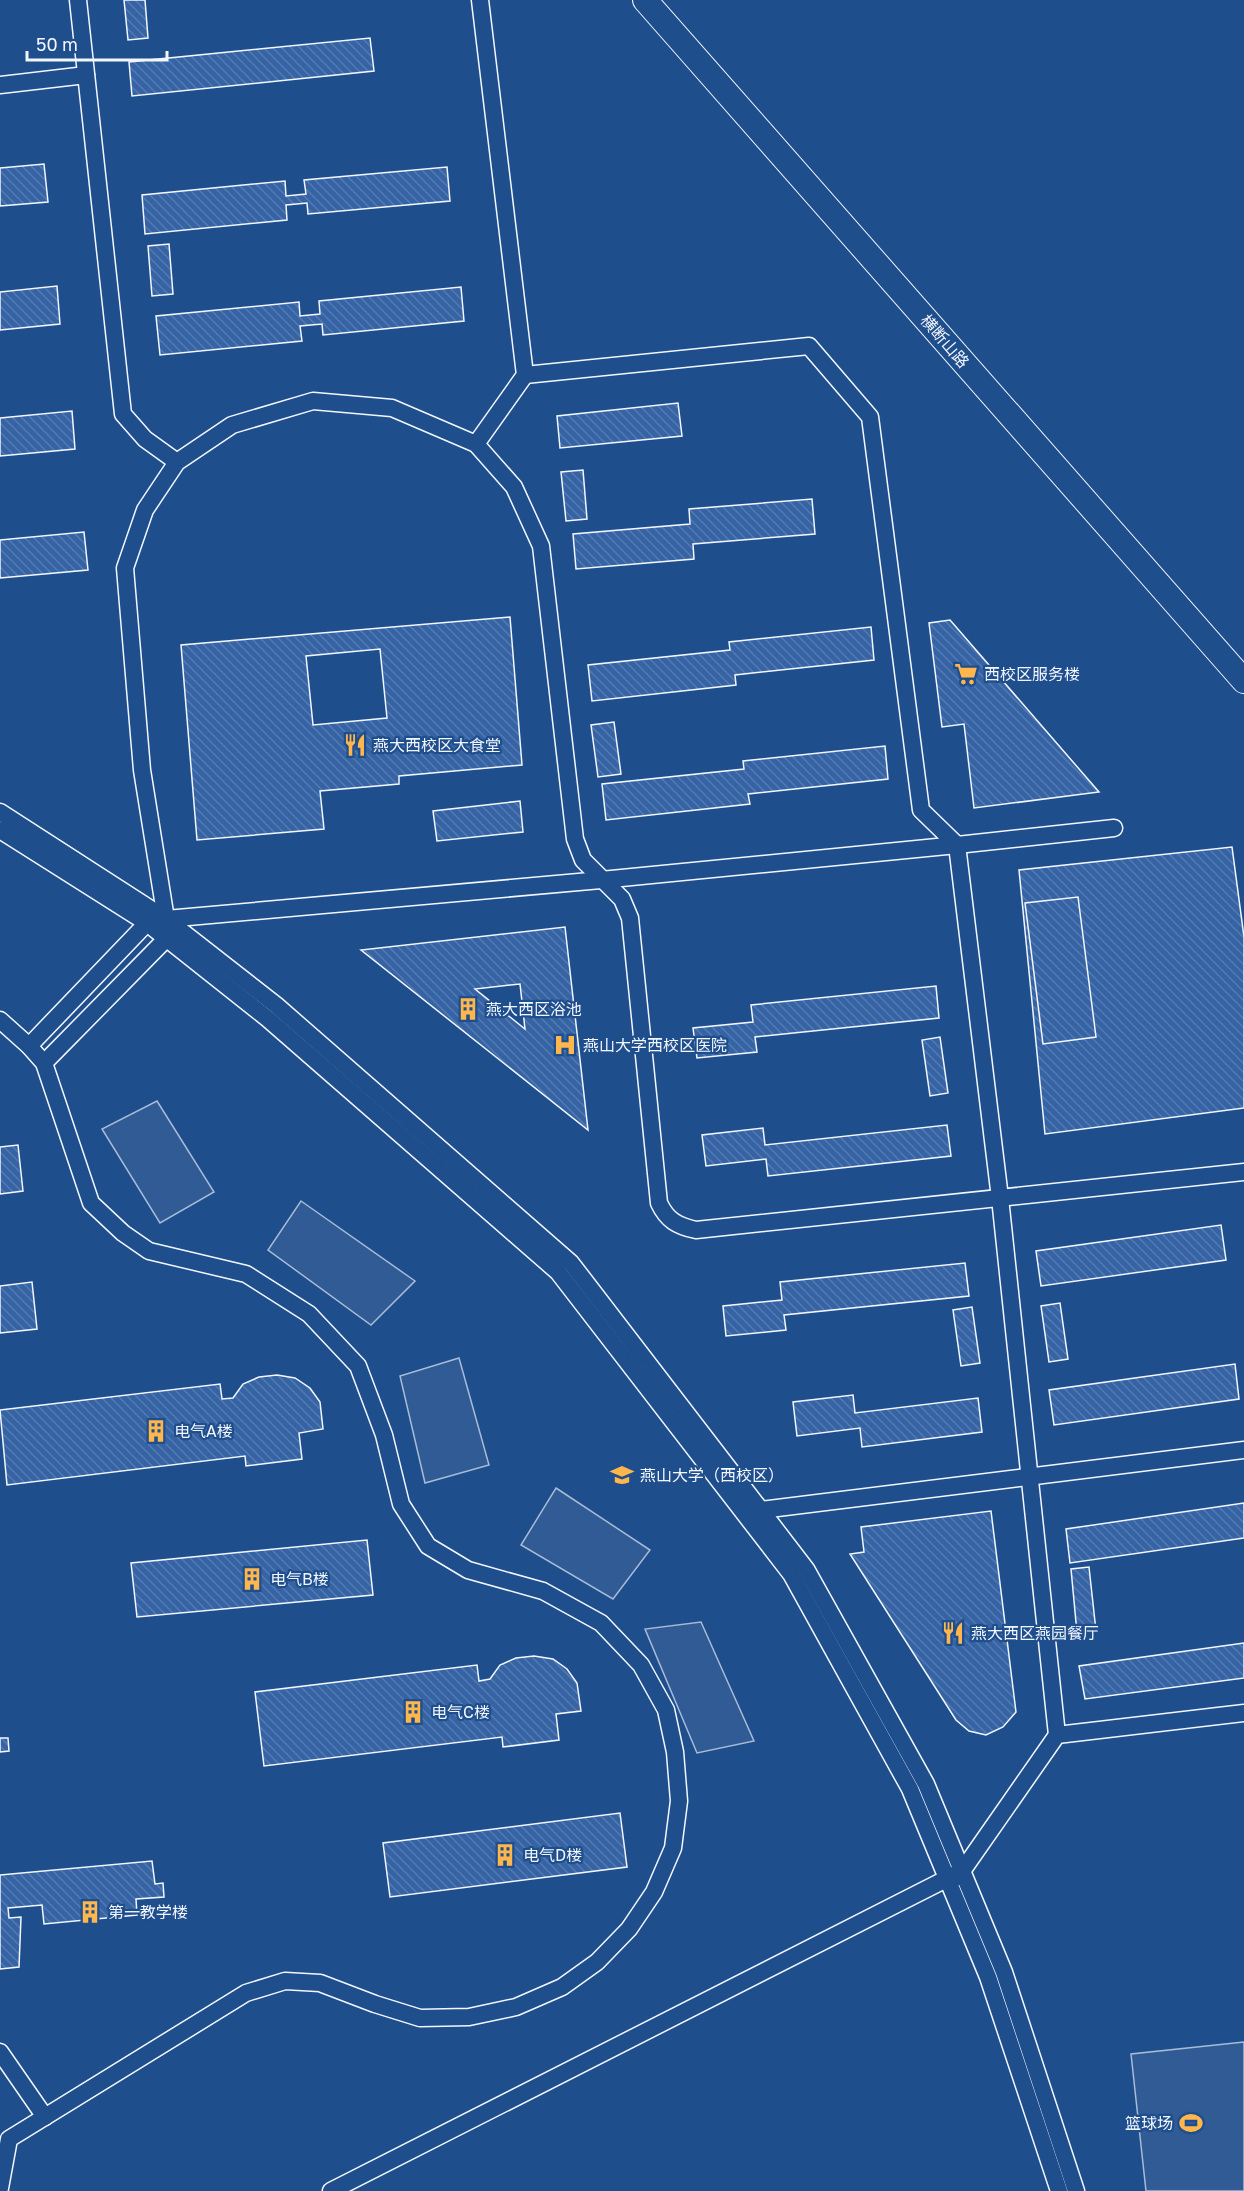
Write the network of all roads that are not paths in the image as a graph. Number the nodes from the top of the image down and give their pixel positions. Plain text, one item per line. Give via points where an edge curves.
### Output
1 (78, 0) edge
2 (480, 0) edge
3 (645, 0) edge
4 (86, 75) junction
5 (0, 85) edge
6 (525, 375) junction
7 (476, 444) junction
8 (177, 462) junction
9 (1244, 681) edge
10 (0, 812) edge
11 (1114, 828) dead end
12 (0, 830) edge
13 (957, 845) junction
14 (601, 880) junction
15 (166, 920) junction
16 (147, 923) junction
17 (165, 939) junction
18 (0, 1020) edge
19 (29, 1046) junction
20 (44, 1063) junction
21 (1244, 1172) edge
22 (1000, 1198) junction
23 (1244, 1450) edge
24 (1030, 1477) junction
25 (755, 1515) junction
26 (1244, 1713) edge
27 (1057, 1735) junction
28 (953, 1879) junction
29 (0, 2052) edge
30 (45, 2117) junction
31 (0, 2188) edge
32 (331, 2191) edge
33 (1059, 2191) edge
34 (1076, 2191) edge

1 - 4 street
2 - 6 street
3 - 9 main road, 横断山路
4 - 5 street
4 - 8 street via 123,414 144,439
6 - 7 street
6 - 13 street via 809,346 870,417 921,810
7 - 8 street via 392,408 313,400 232,425
7 - 14 street via 514,487 541,546 575,839 584,860
8 - 15 street via 145,510 124,568 142,770
10 - 15 street
11 - 13 street
12 - 16 street
13 - 14 street
13 - 22 street
14 - 15 street
14 - 22 street via 622,899 630,918 659,1203 672,1222 696,1230
15 - 16 street
15 - 17 street
15 - 25 street via 276,1005 572,1263
16 - 17 street
16 - 19 street
17 - 20 street
17 - 25 street via 268,1019 558,1272
18 - 19 street
19 - 20 street
20 - 30 street via 91,1203 149,1251 246,1274 309,1314 358,1366 384,1435 401,1504 428,1546 468,1570 543,1591 601,1623 641,1665 666,1710 679,1801 673,1848 654,1892 629,1929 597,1962 561,1987 516,2007 469,2017 420,2018 320,1983 285,1981 246,1994
21 - 22 street
22 - 24 street
23 - 24 street
24 - 25 street
24 - 27 street
25 - 28 street via 904,1779
26 - 27 street
27 - 28 street
28 - 32 street
28 - 33 street
28 - 34 street via 1004,1972
29 - 30 street
30 - 31 street via 9,2139

